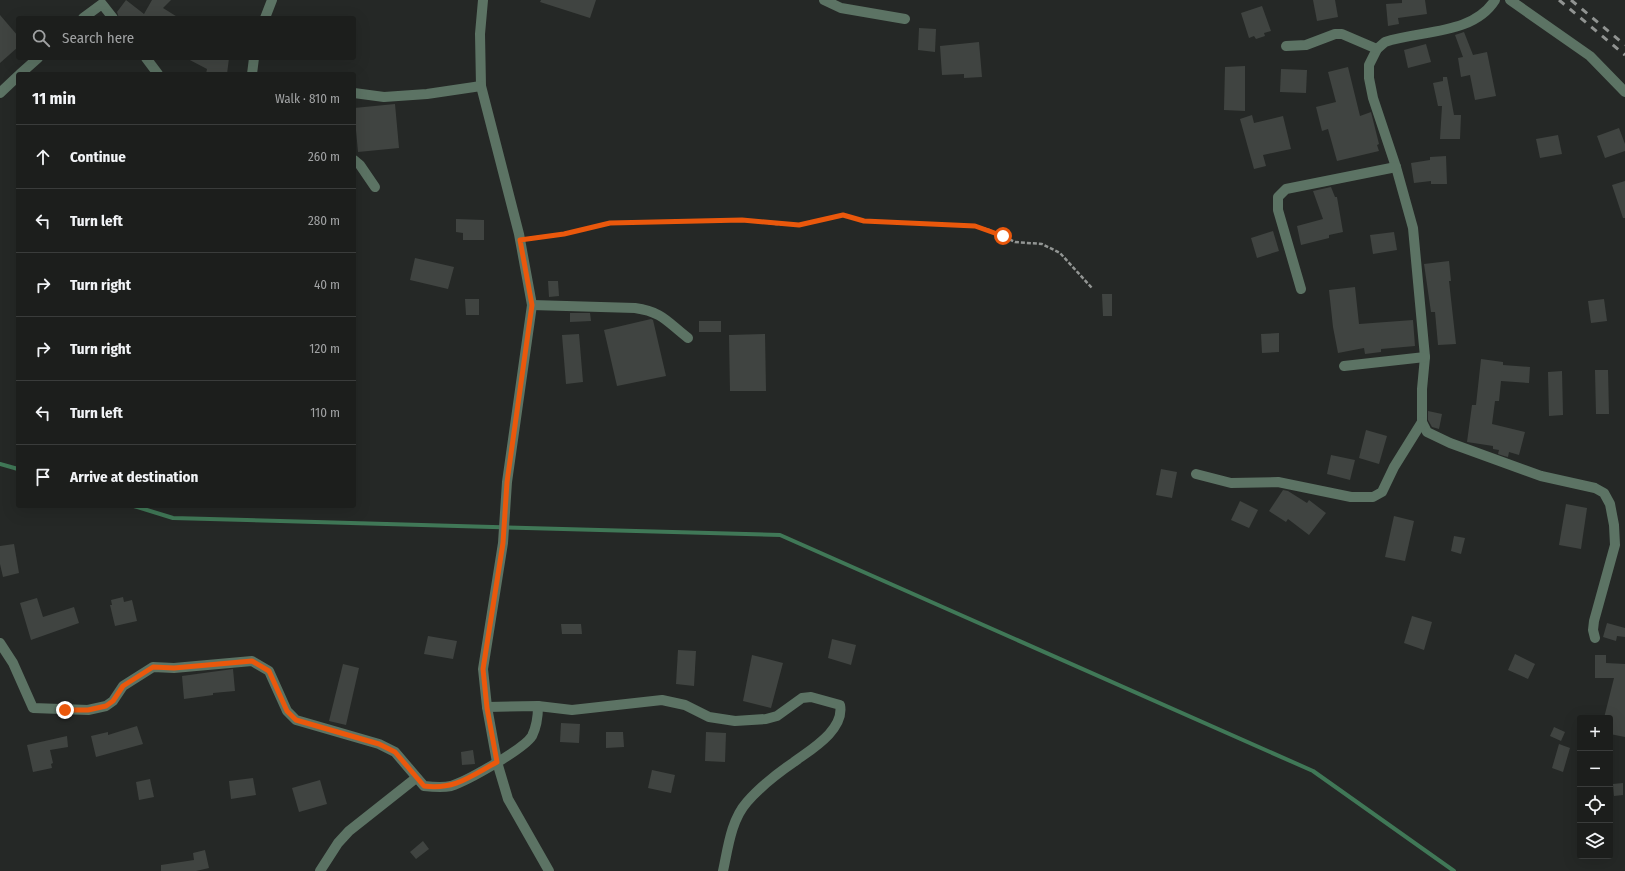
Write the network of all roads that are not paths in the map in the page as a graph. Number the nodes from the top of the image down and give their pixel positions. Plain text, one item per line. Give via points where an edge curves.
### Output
1 (272, 0) edge
2 (483, 0) edge
3 (824, 0) edge
4 (1495, 0) edge
5 (1510, 0) edge
6 (87, 16) edge
7 (111, 16) edge
8 (266, 16) edge
9 (905, 19) dead end
10 (1286, 46) dead end
11 (1377, 49) junction
12 (36, 60) edge
13 (148, 60) edge
14 (254, 60) edge
15 (22, 72) edge
16 (156, 72) edge
17 (252, 72) edge
18 (16, 78) edge
19 (481, 86) junction
20 (1625, 92) edge
21 (0, 93) edge
22 (356, 93) edge
23 (356, 162) edge
24 (1396, 167) junction
25 (375, 187) dead end
26 (1301, 289) dead end
27 (532, 305) junction
28 (688, 338) dead end
29 (1425, 357) junction
30 (1344, 366) dead end
31 (1422, 422) junction
32 (1196, 474) dead end
33 (1596, 638) dead end
34 (0, 643) edge
35 (538, 706) junction
36 (487, 708) junction
37 (497, 762) junction
38 (416, 778) junction
39 (320, 871) edge
40 (549, 871) edge
41 (723, 871) edge

1 - 8 street
2 - 19 street via 480,34
3 - 9 street via 841,8
4 - 11 street via 1484,14 1469,23 1397,38 1385,42
5 - 20 street via 1590,56
6 - 7 street via 102,4
10 - 11 street via 1306,45 1335,34 1342,34
11 - 24 street via 1369,65 1369,78
12 - 15 street
13 - 16 street
14 - 17 street
18 - 21 street
19 - 22 street via 384,97
19 - 27 street via 520,240
23 - 25 street
24 - 26 street via 1286,189 1278,198 1278,210
24 - 29 street via 1413,228
27 - 28 street via 651,310
27 - 36 street via 507,482 503,542 483,669
29 - 30 street
29 - 31 street
31 - 32 street via 1382,492 1373,496 1351,497 1278,482 1231,483
31 - 33 street via 1427,432 1450,443 1541,476 1595,488 1604,493 1610,504 1614,545 1594,621 1593,630
34 - 38 street via 33,708 88,710 106,706 113,701 123,686 153,667 174,668 252,661 269,671 287,711 296,720 379,744 395,752
35 - 36 street
35 - 37 street via 538,722 531,737 517,751
35 - 41 street via 572,710 662,700 685,705 709,716 735,721 777,716 802,698 811,697 840,705 838,720 826,737 747,801 738,814
36 - 37 street
37 - 38 street via 452,786 424,786
37 - 40 street via 508,799
38 - 39 street via 349,831

